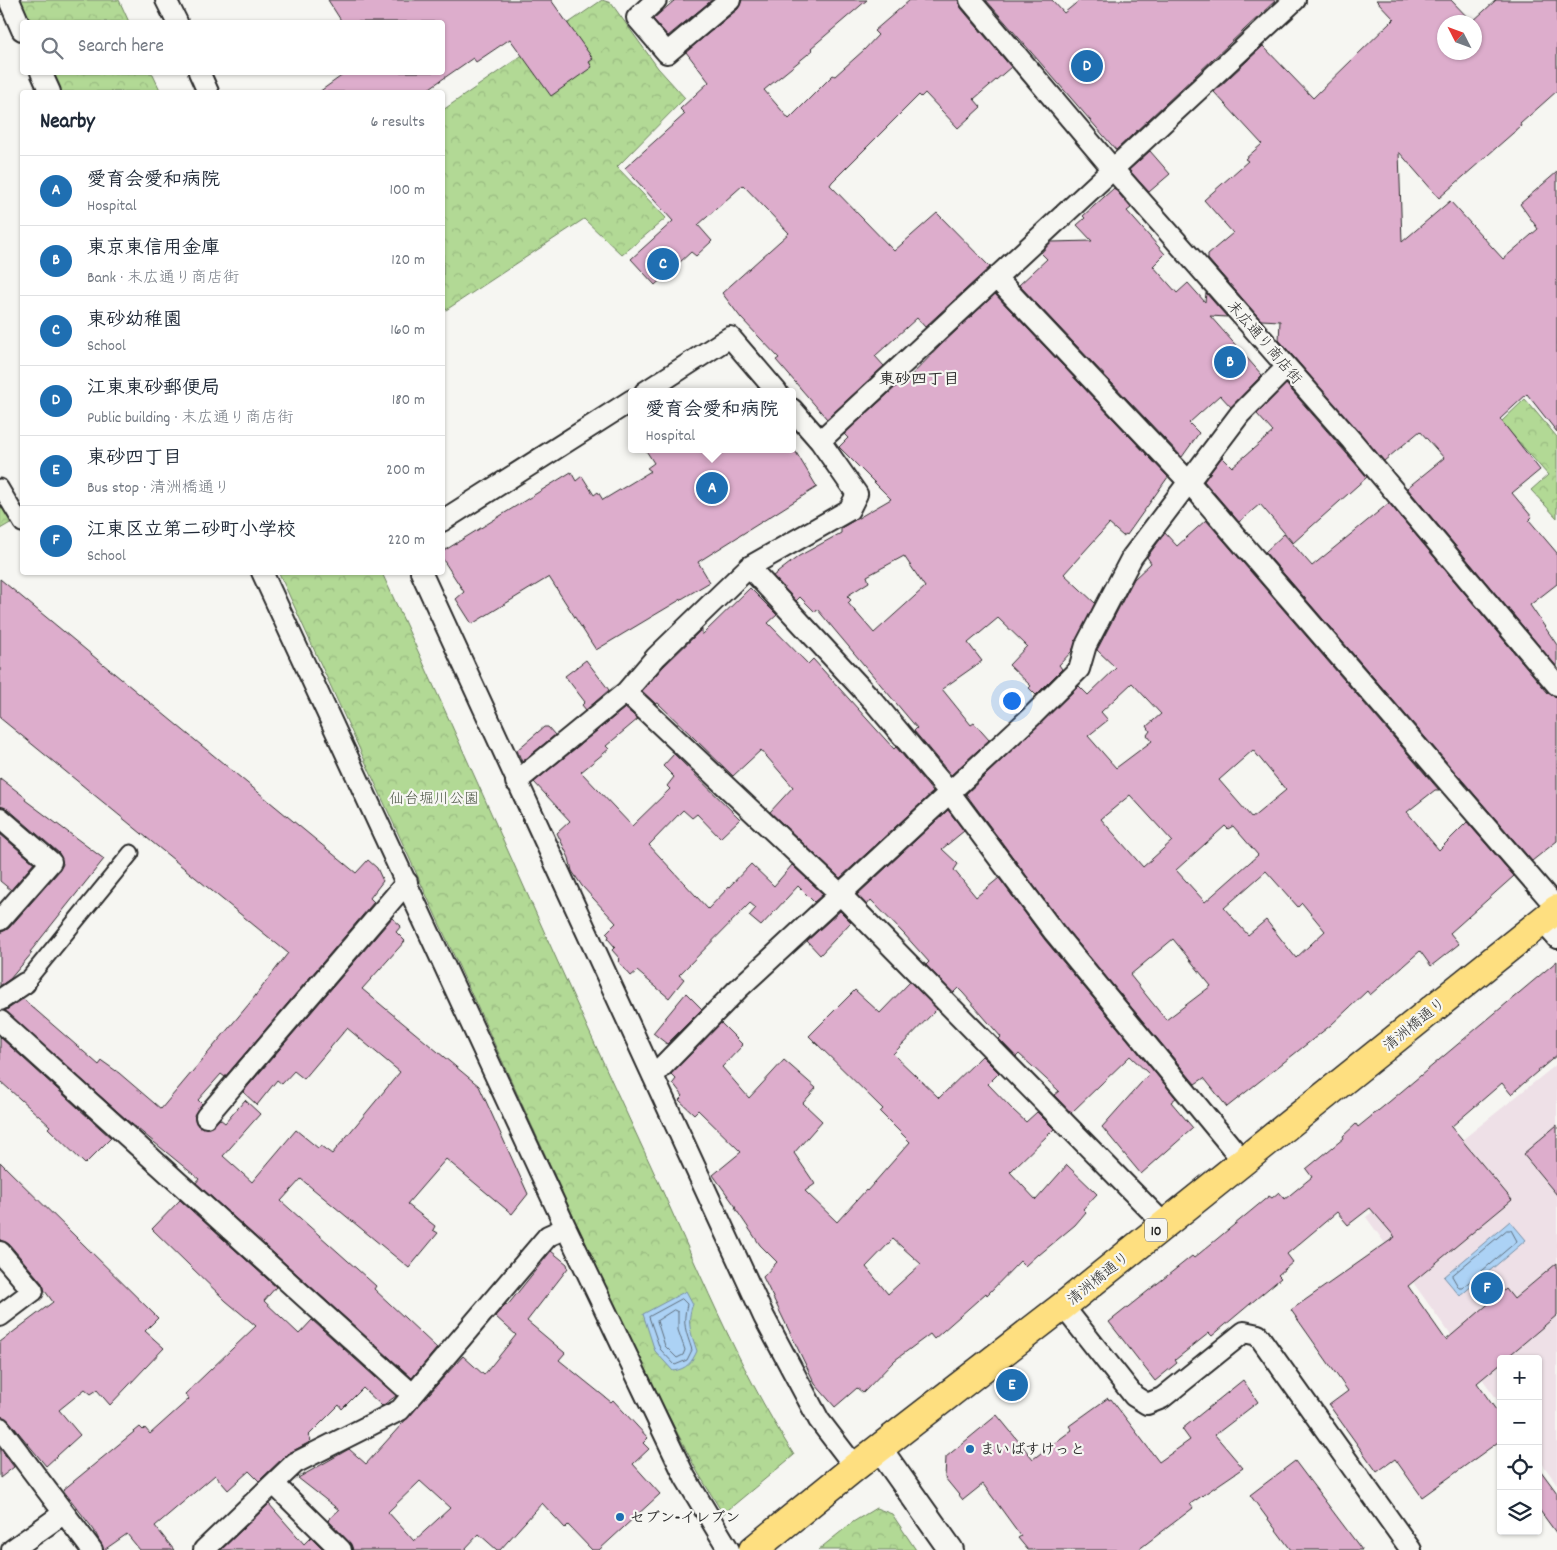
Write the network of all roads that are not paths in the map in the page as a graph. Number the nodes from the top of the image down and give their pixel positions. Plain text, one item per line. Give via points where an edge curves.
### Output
1 (9, 0) edge
2 (166, 0) edge
3 (656, 0) edge
4 (730, 0) edge
5 (970, 0) edge
6 (1296, 0) edge
7 (176, 20) edge
8 (20, 25) edge
9 (42, 75) edge
10 (200, 75) edge
11 (49, 90) edge
12 (207, 90) edge
13 (1112, 168) junction
14 (996, 279) junction
15 (1287, 368) junction
16 (650, 388) edge
17 (774, 388) edge
18 (628, 403) edge
19 (796, 414) edge
20 (820, 441) junction
21 (1188, 481) junction
22 (0, 487) edge
23 (445, 519) edge
24 (20, 521) edge
25 (749, 567) junction
26 (263, 575) edge
27 (422, 575) edge
28 (1557, 686) edge
29 (626, 692) junction
30 (516, 782) junction
31 (950, 793) junction
32 (0, 818) edge
33 (131, 853) dead end
34 (407, 882) junction
35 (839, 893) junction
36 (1553, 919) edge
37 (0, 920) edge
38 (25, 983) joint
39 (0, 1000) edge
40 (0, 1021) edge
41 (653, 1076) junction
42 (206, 1117) dead end
43 (1243, 1161) junction
44 (1164, 1224) junction
45 (566, 1228) junction
46 (0, 1252) edge
47 (1063, 1306) junction
48 (0, 1316) edge
49 (412, 1394) junction
50 (0, 1428) edge
51 (879, 1448) junction
52 (855, 1467) junction
53 (274, 1484) junction
54 (64, 1513) junction
55 (12, 1550) edge
56 (92, 1550) edge
57 (204, 1550) edge
58 (341, 1550) edge
59 (729, 1550) edge
60 (753, 1550) edge
61 (951, 1550) edge
62 (1411, 1550) edge

1 - 8 street
2 - 7 street
3 - 4 street via 636,18 667,53
5 - 13 street, 末広通り商店街
6 - 13 street
9 - 11 street
10 - 12 street
13 - 14 street
13 - 15 street, 末広通り商店街
14 - 20 street
14 - 21 street
15 - 21 street via 1240,414
15 - 28 street, 末広通り商店街
16 - 17 street via 730,337
18 - 23 street
19 - 20 street
20 - 25 street via 857,494 849,510
21 - 31 street via 1132,557 1086,645 1079,669
21 - 36 street
22 - 24 street
25 - 29 street via 656,657
25 - 31 street via 875,704
26 - 34 street
27 - 30 street
29 - 30 street
29 - 35 street
30 - 41 street
31 - 35 street
31 - 43 street via 1054,932
32 - 37 street via 51,862
33 - 38 street
34 - 42 street
34 - 45 street
35 - 41 street
35 - 44 street
36 - 43 main road, 清洲橋通り / 10
38 - 39 street
40 - 49 street
41 - 52 street via 764,1317 819,1420
43 - 44 main road, 清洲橋通り / 10
44 - 47 main road, 清洲橋通り / 10
45 - 49 street via 548,1236
45 - 59 street via 685,1477
46 - 48 street via 34,1291
47 - 51 main road, 清洲橋通り / 10
47 - 62 street via 1134,1396 1147,1404 1162,1398 1244,1332 1258,1335
49 - 53 street via 400,1410 295,1463
50 - 54 street
51 - 52 main road, 清洲橋通り / 10
51 - 61 street
52 - 60 main road, 清洲橋通り / 10
53 - 57 street
53 - 58 street
54 - 55 street
54 - 56 street

